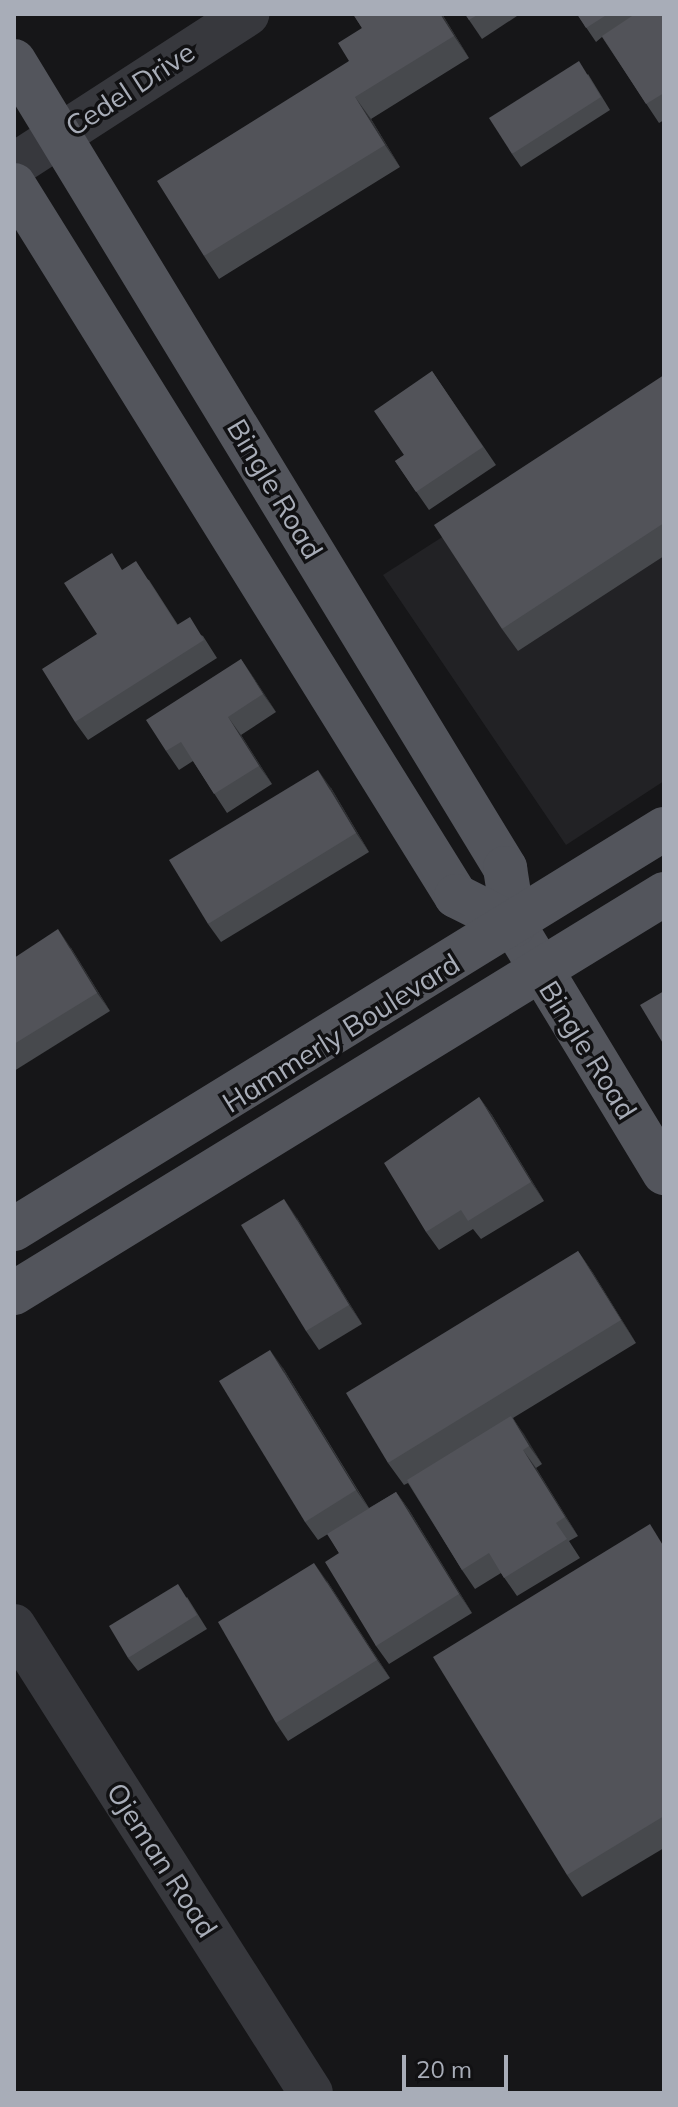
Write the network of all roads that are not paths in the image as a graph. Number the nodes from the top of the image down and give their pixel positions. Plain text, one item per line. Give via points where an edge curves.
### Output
1 (247, 14) edge
2 (14, 61) edge
3 (60, 134) junction
4 (14, 165) edge
5 (14, 185) edge
6 (276, 490) junction
7 (224, 523) junction
8 (664, 829) edge
9 (664, 894) edge
10 (514, 925) junction
11 (539, 972) junction
12 (664, 1173) edge
13 (14, 1229) edge
14 (14, 1293) edge
15 (14, 1626) edge
16 (311, 2093) edge

1 - 3 street, Cedel Drive
2 - 3 main road, Bingle Road
3 - 4 street, Cedel Drive
3 - 6 main road, Bingle Road
5 - 7 main road
6 - 7 main road
6 - 10 main road, Bingle Road via 505,868
7 - 10 main road via 456,896
8 - 10 main road, Hammerly Boulevard
9 - 11 main road, Hammerly Boulevard
10 - 11 main road, Bingle Road
10 - 13 main road, Hammerly Boulevard
11 - 12 main road, Bingle Road
11 - 14 main road, Hammerly Boulevard
15 - 16 street, Ojeman Road

